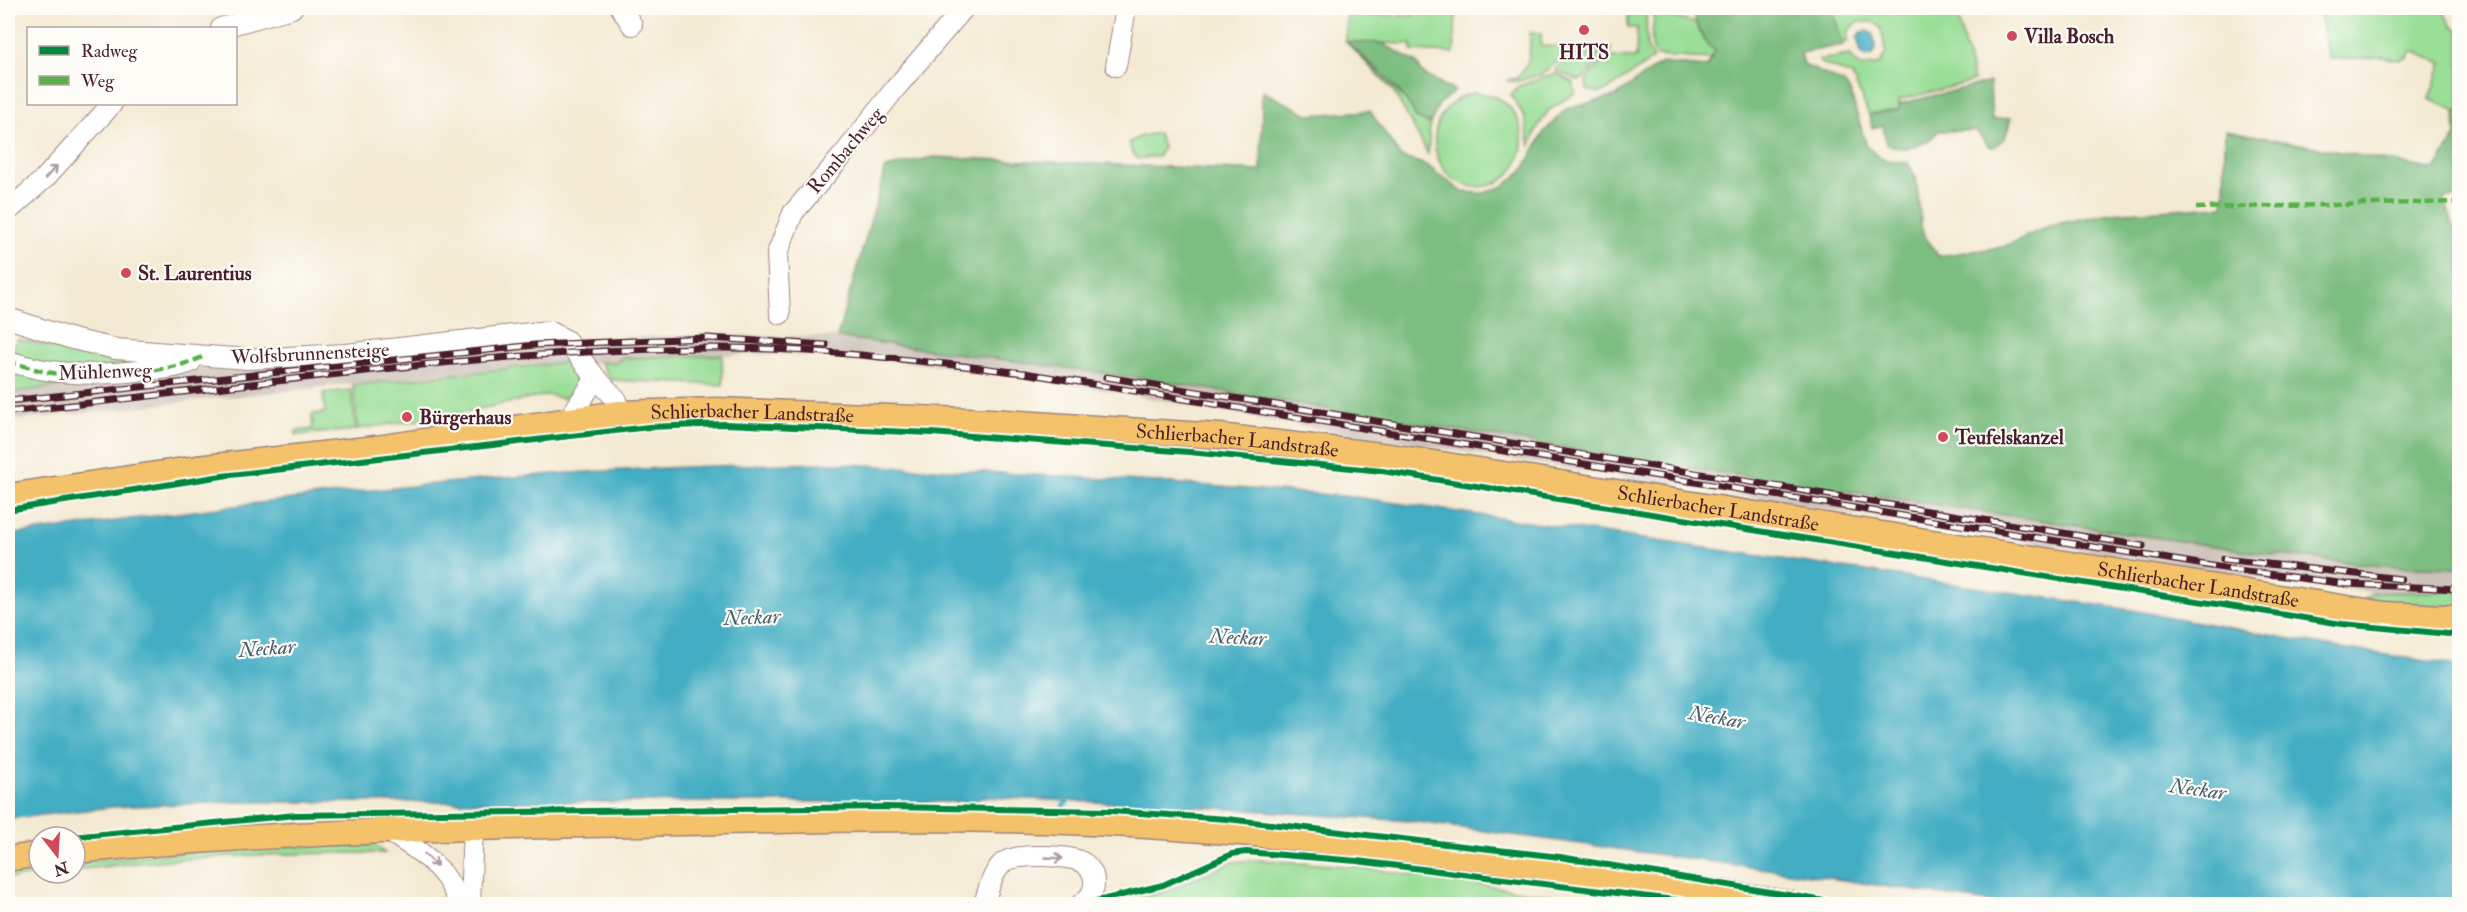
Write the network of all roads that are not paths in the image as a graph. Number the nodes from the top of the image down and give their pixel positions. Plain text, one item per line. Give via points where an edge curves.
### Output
1 (292, 8) edge
2 (621, 8) edge
3 (964, 8) edge
4 (1126, 8) edge
5 (632, 25) dead end
6 (225, 27) edge
7 (1116, 66) dead end
8 (111, 105) edge
9 (8, 211) edge
10 (780, 314) dead end
11 (8, 318) edge
12 (202, 357) junction
13 (8, 361) edge
14 (596, 378) junction
15 (619, 413) junction
16 (568, 420) junction
17 (8, 496) edge
18 (2460, 618) edge
19 (473, 828) junction
20 (386, 830) junction
21 (87, 850) edge
22 (27, 856) edge
23 (8, 859) edge
24 (459, 904) edge
25 (470, 904) edge
26 (984, 904) edge
27 (1081, 904) edge
28 (1793, 904) edge

1 - 6 street
2 - 5 street
3 - 10 street, Rombachweg via 793,213 777,254
4 - 7 street
9 -> 8 street via 45,178
11 - 12 street, Wolfsbrunnensteige via 106,347
12 - 13 street, Mühlenweg via 174,367 84,375 48,372
12 - 14 street, Wolfsbrunnensteige via 299,358 549,331 566,340
14 - 15 street, Wolfsbrunnensteige via 617,400
14 - 16 street
15 - 16 main road, Schlierbacher Landstraße
15 - 18 main road, Schlierbacher Landstraße via 718,410 991,421 1304,445 2385,614
16 - 17 main road, Schlierbacher Landstraße
19 - 20 main road
19 - 25 street
19 - 28 main road via 926,818 1019,820 1353,844 1539,866
20 - 21 main road via 198,839
20 -> 24 street via 423,852 439,868 454,888
22 - 23 main road
26 -> 27 street via 999,867 1009,860 1029,857 1073,859 1087,865 1094,887

